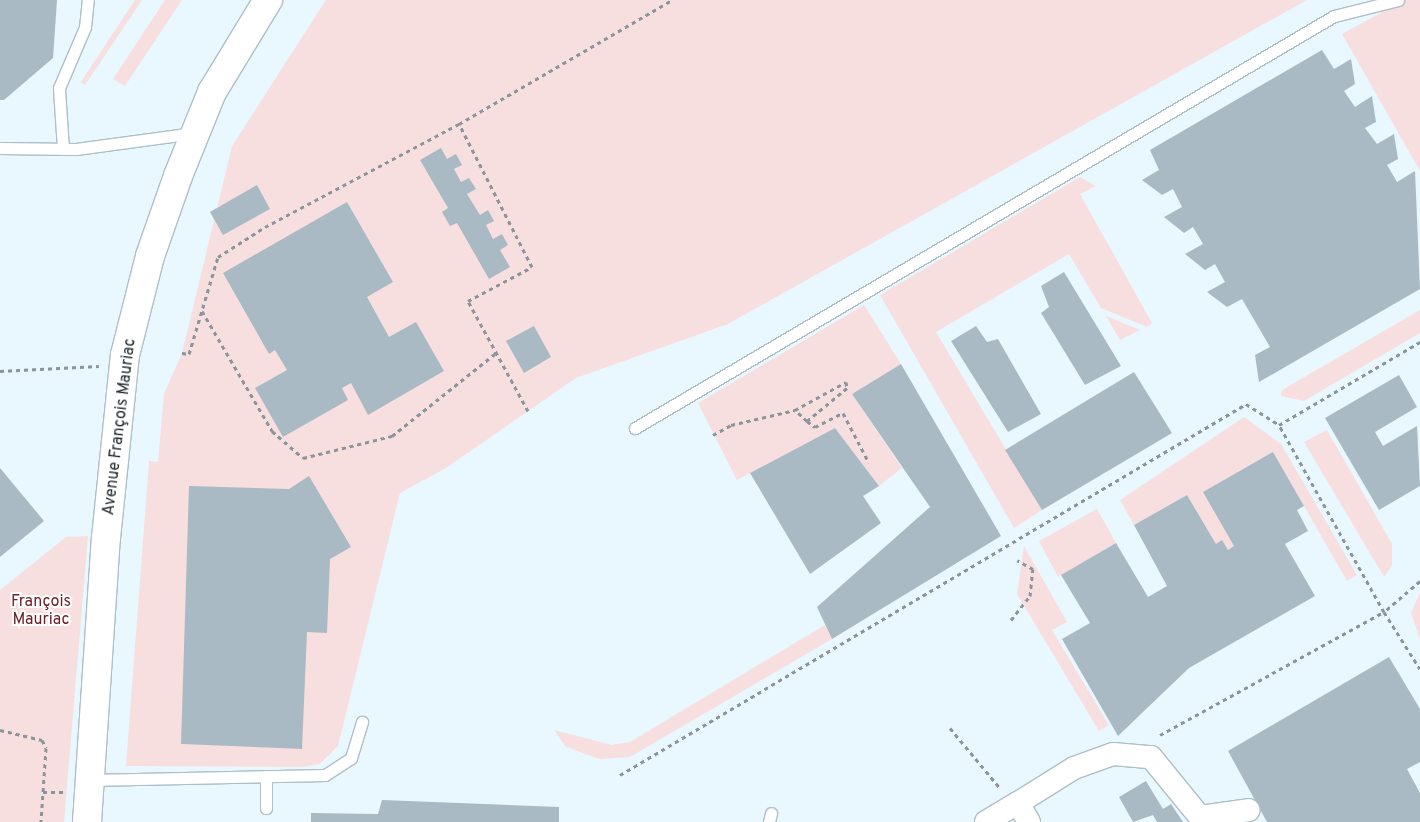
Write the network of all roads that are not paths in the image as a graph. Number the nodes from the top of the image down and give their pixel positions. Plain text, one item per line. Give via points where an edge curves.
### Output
1 (88, 0) edge
2 (268, 0) edge
3 (1398, 0) edge
4 (195, 133) junction
5 (0, 148) edge
6 (63, 149) junction
7 (636, 428) dead end
8 (362, 722) dead end
9 (266, 776) junction
10 (90, 780) junction
11 (1018, 803) junction
12 (266, 808) dead end
13 (1249, 810) dead end
14 (87, 822) edge
15 (986, 822) edge
16 (1030, 822) edge

1 - 6 lane via 85,27 58,88
2 - 4 street, Avenue François Mauriac via 212,92
3 - 7 lane via 1334,16
4 - 6 lane
4 - 10 street, Avenue François Mauriac via 150,256 125,368 106,538
5 - 6 lane
8 - 9 lane via 351,758 325,775
9 - 10 lane
9 - 12 lane
10 - 14 street, Avenue François Mauriac
11 - 13 street via 1074,768 1114,754 1151,757 1200,817
11 - 15 street
11 - 16 street

